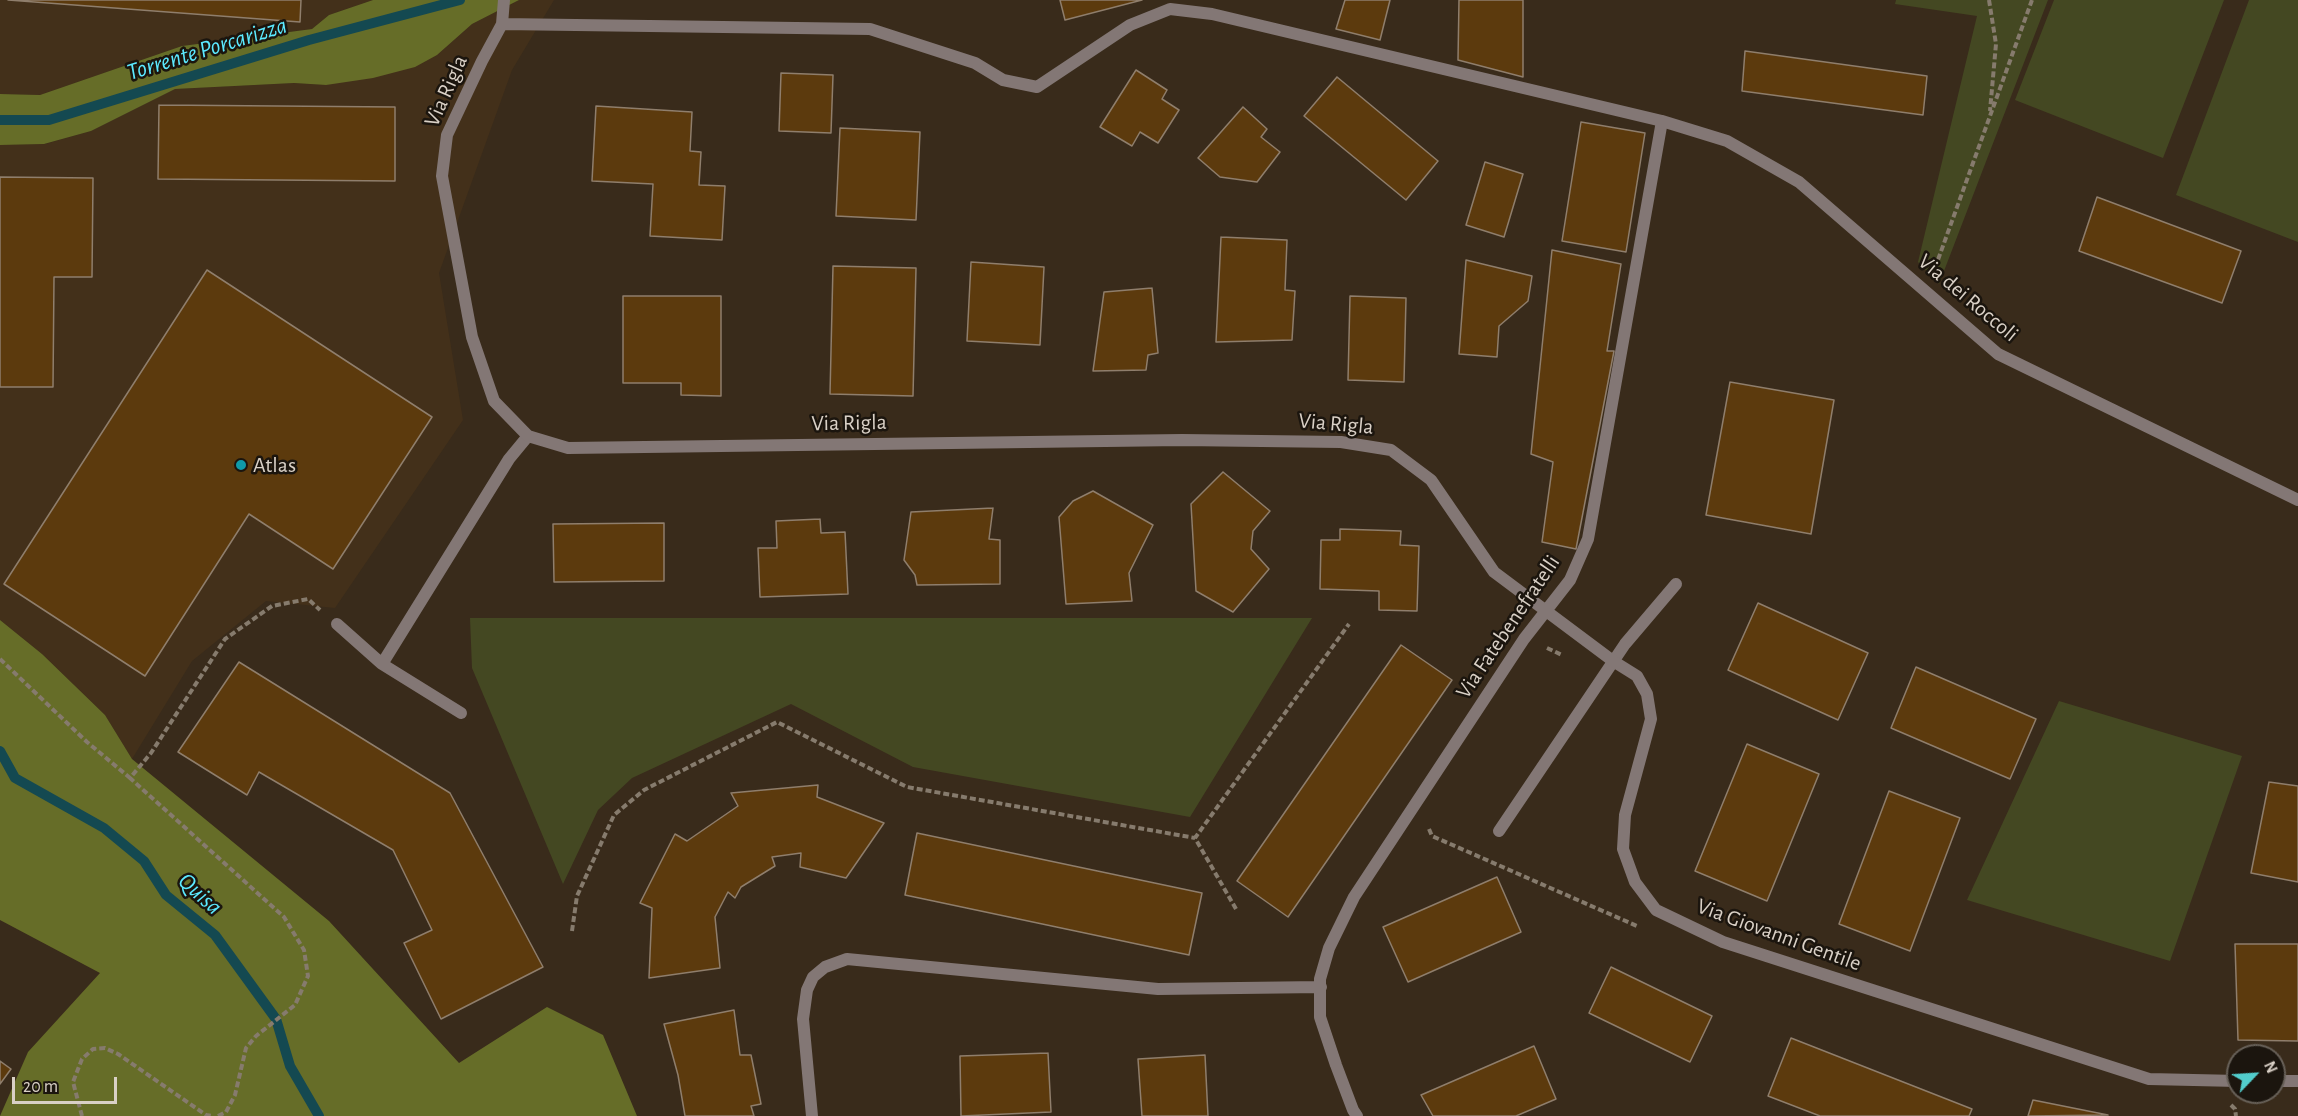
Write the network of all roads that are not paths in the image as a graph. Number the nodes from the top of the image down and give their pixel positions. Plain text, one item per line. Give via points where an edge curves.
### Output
1 (504, 0) edge
2 (502, 24) junction
3 (1662, 121) junction
4 (528, 436) junction
5 (2298, 500) edge
6 (1676, 584) dead end
7 (1546, 610) junction
8 (337, 624) road end
9 (1613, 662) junction
10 (382, 664) junction
11 (461, 713) dead end
12 (1499, 831) dead end
13 (1321, 987) junction
14 (2226, 1081) edge
15 (812, 1116) edge
16 (1357, 1116) edge

1 - 2 street, Via Rigla
2 - 3 street via 870,29 975,63 1003,80 1037,87 1130,25 1170,9 1212,14
2 - 4 street, Via Rigla via 447,135 442,176 472,337 494,401
3 - 5 street, Via dei Roccoli via 1727,141 1799,182 1998,354
3 - 7 street, Via Fatebenefratelli via 1588,539 1570,580
4 - 7 street, Via Rigla via 568,448 1170,440 1341,442 1391,450 1431,480 1494,572
4 - 10 street via 509,459
6 - 9 street
7 - 9 street, Via Giovanni Gentile
7 - 13 street, Via Fatebenefratelli via 1354,897 1329,948
8 - 10 street
9 - 12 street
9 - 14 street, Via Giovanni Gentile via 1637,676 1647,693 1651,718 1625,815 1623,849 1635,882 1656,910 1724,942 2149,1079
10 - 11 street
13 - 15 street via 1158,988 847,959 825,967 807,990 803,1018
13 - 16 street, Via Fatebenefratelli via 1320,1017

